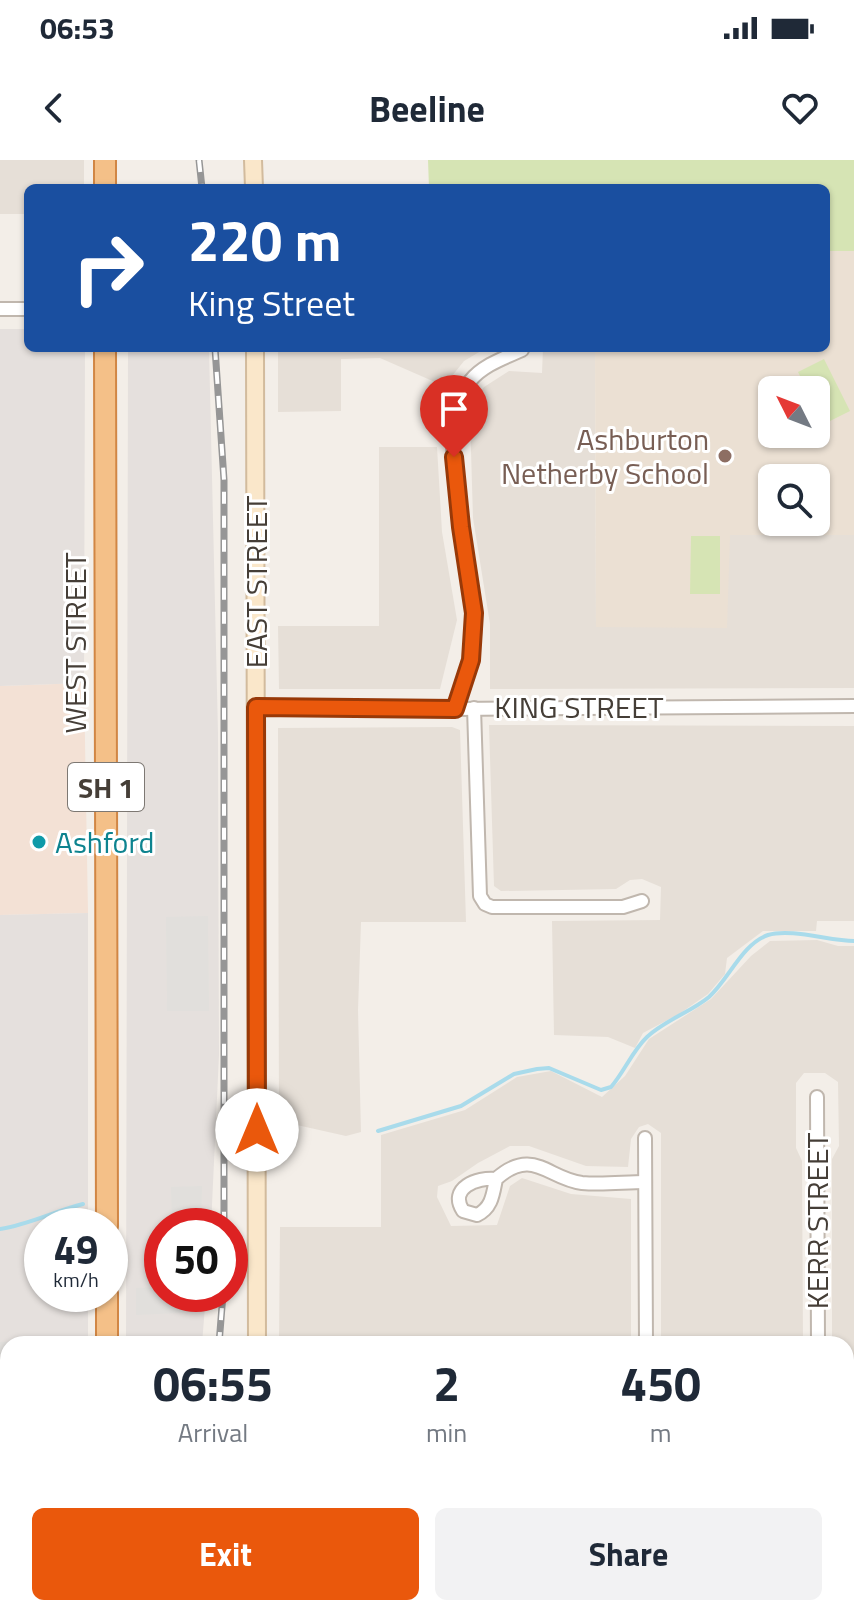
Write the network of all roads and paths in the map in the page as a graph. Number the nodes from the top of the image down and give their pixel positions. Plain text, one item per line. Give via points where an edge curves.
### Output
1 (105, 160) edge
2 (253, 160) edge
3 (105, 184) edge
4 (254, 184) edge
5 (0, 309) edge
6 (24, 309) edge
7 (105, 352) edge
8 (255, 352) edge
9 (518, 352) edge
10 (854, 706) edge
11 (256, 707) junction
12 (474, 708) junction
13 (455, 709) junction
14 (642, 901) dead end
15 (817, 1097) dead end
16 (645, 1138) dead end
17 (496, 1179) dead end
18 (645, 1182) junction
19 (107, 1208) edge
20 (107, 1312) edge
21 (107, 1336) edge
22 (257, 1336) edge
23 (646, 1336) edge
24 (818, 1336) edge

1 - 3 highway
2 - 4 main road
5 - 6 street
7 - 19 highway, WEST STREET / SH 1
8 - 11 main road, EAST STREET
9 - 13 street via 475,375 455,415 455,478 474,638
10 - 12 street, KING STREET
11 - 13 street, KING STREET
11 - 22 main road, EAST STREET
12 - 13 street, KING STREET
12 - 14 street via 480,896 485,904 623,907
15 - 24 street, KERR STREET
16 - 18 street
17 - 18 street via 514,1166 536,1164 580,1183
18 - 23 street
20 - 21 highway

